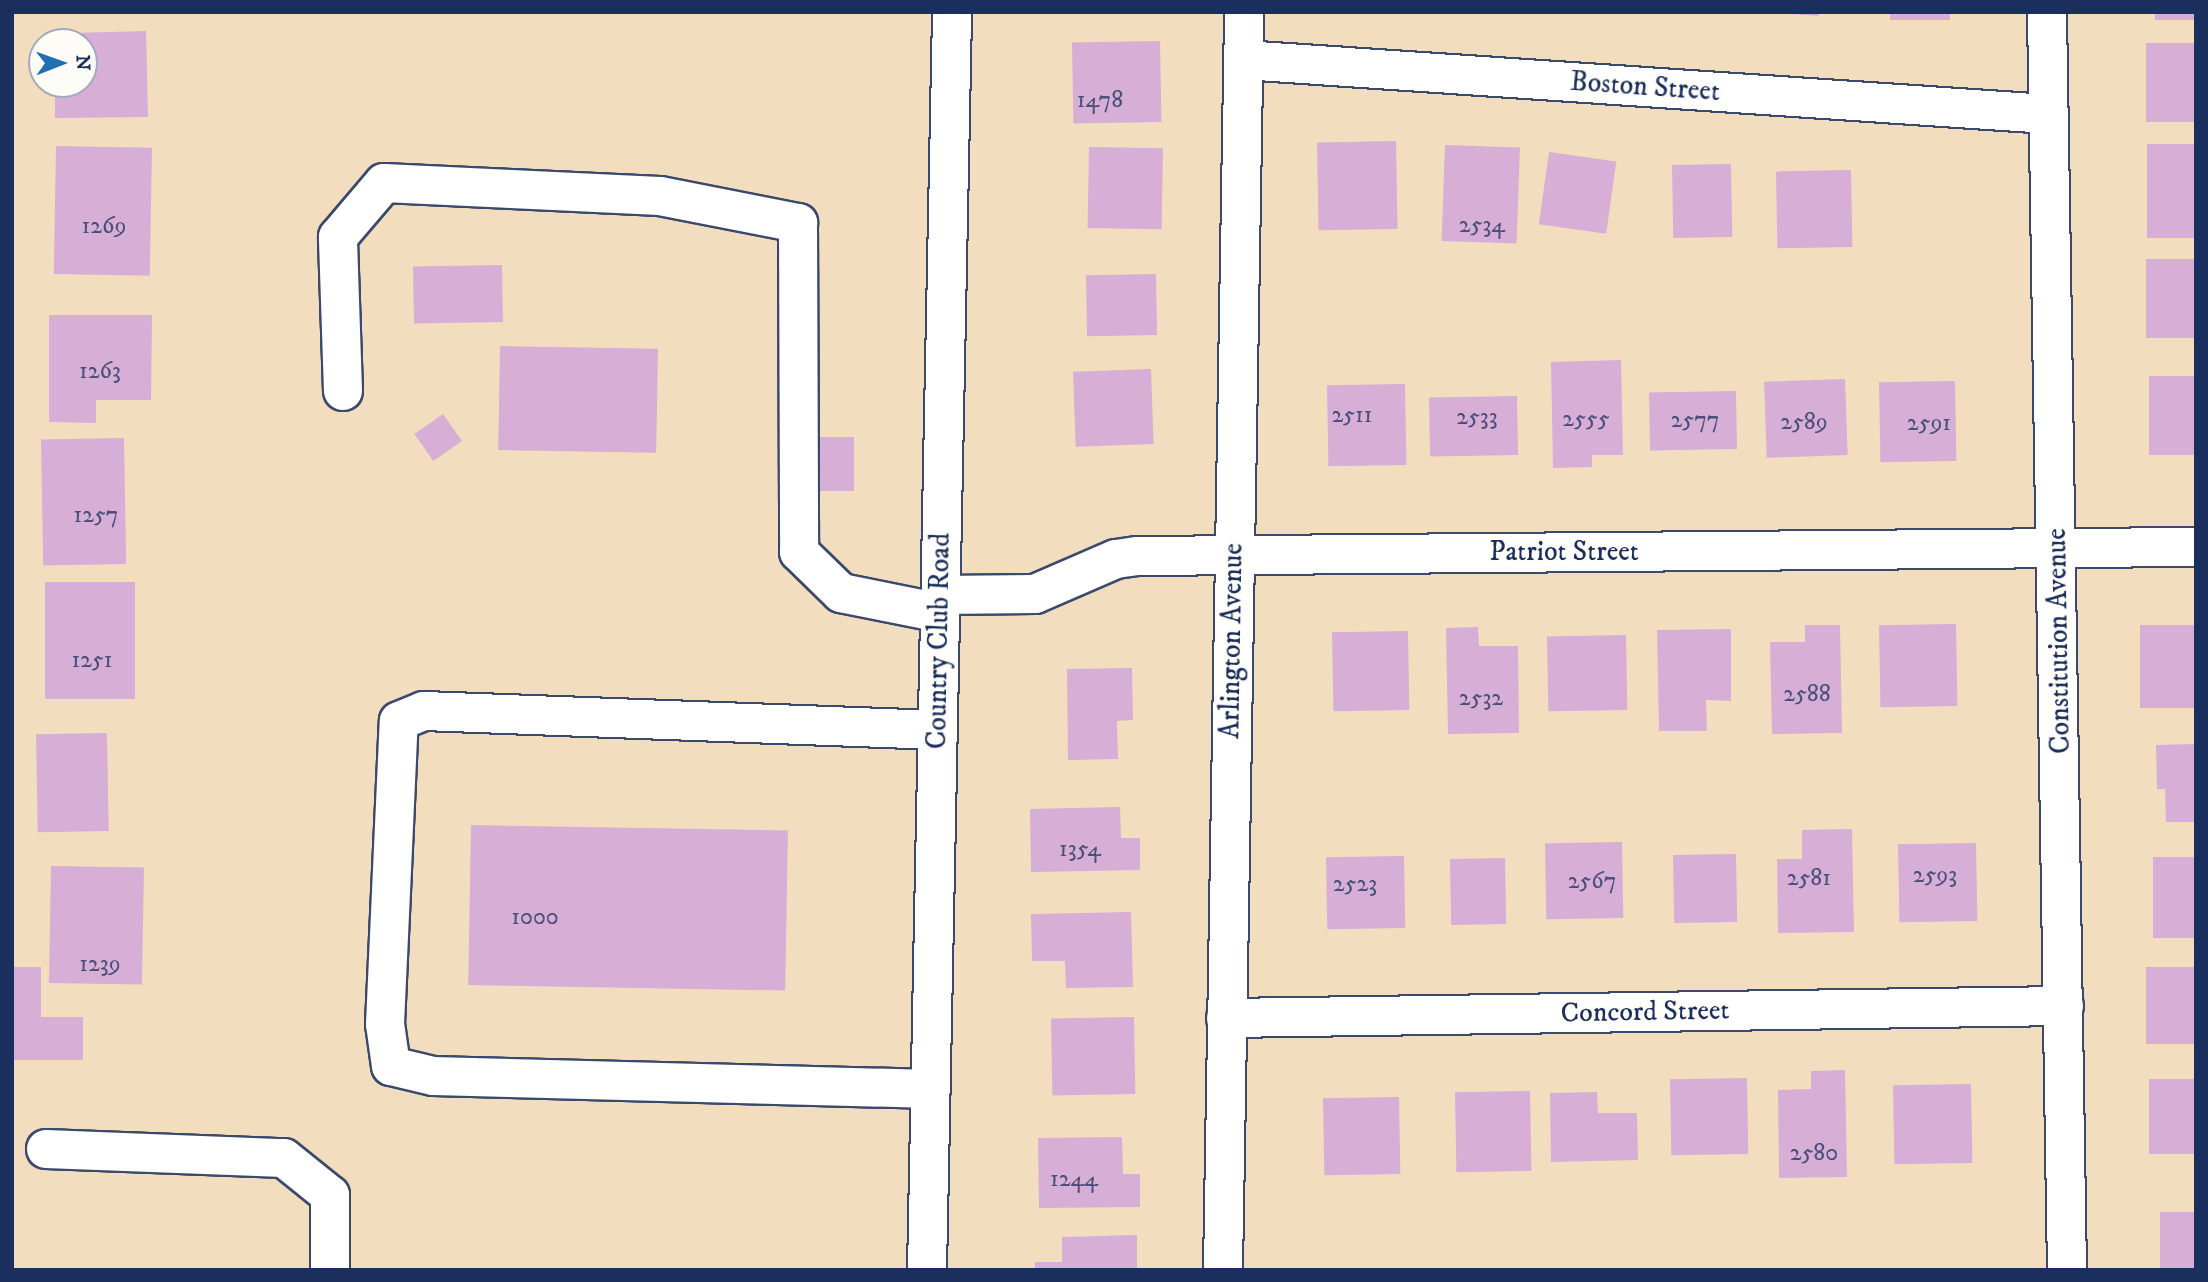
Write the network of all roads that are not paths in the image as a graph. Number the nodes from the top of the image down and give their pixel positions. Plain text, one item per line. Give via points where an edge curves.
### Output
1 (952, 12) edge
2 (1244, 12) edge
3 (2047, 12) edge
4 (1242, 60) junction
5 (2048, 114) junction
6 (343, 391) dead end
7 (2196, 547) edge
8 (2058, 548) junction
9 (1233, 555) junction
10 (940, 604) junction
11 (938, 730) junction
12 (2064, 1006) junction
13 (1226, 1018) junction
14 (931, 1089) junction
15 (46, 1149) dead end
16 (330, 1270) edge
17 (928, 1270) edge
18 (1223, 1270) edge
19 (2067, 1270) edge

1 - 10 street, Country Club Road
2 - 4 street, Arlington Avenue
3 - 5 street, Constitution Avenue
4 - 5 street, Boston Street
4 - 9 street, Arlington Avenue
5 - 8 street, Constitution Avenue
6 - 10 street, Patriot Street via 338,237 384,183 660,196 798,223 799,552 841,593
7 - 8 street, Patriot Street
8 - 9 street, Patriot Street
8 - 12 street, Constitution Avenue
9 - 10 street, Patriot Street via 1116,559 1035,594
9 - 13 street, Arlington Avenue
10 - 11 street, Country Club Road
11 - 14 street, Country Club Road
11 - 14 street via 424,711 399,721 385,1024 391,1066 433,1076
12 - 13 street, Concord Street
12 - 19 street, Constitution Avenue
13 - 18 street, Arlington Avenue
14 - 17 street, Country Club Road
15 - 16 street via 284,1158 330,1195

